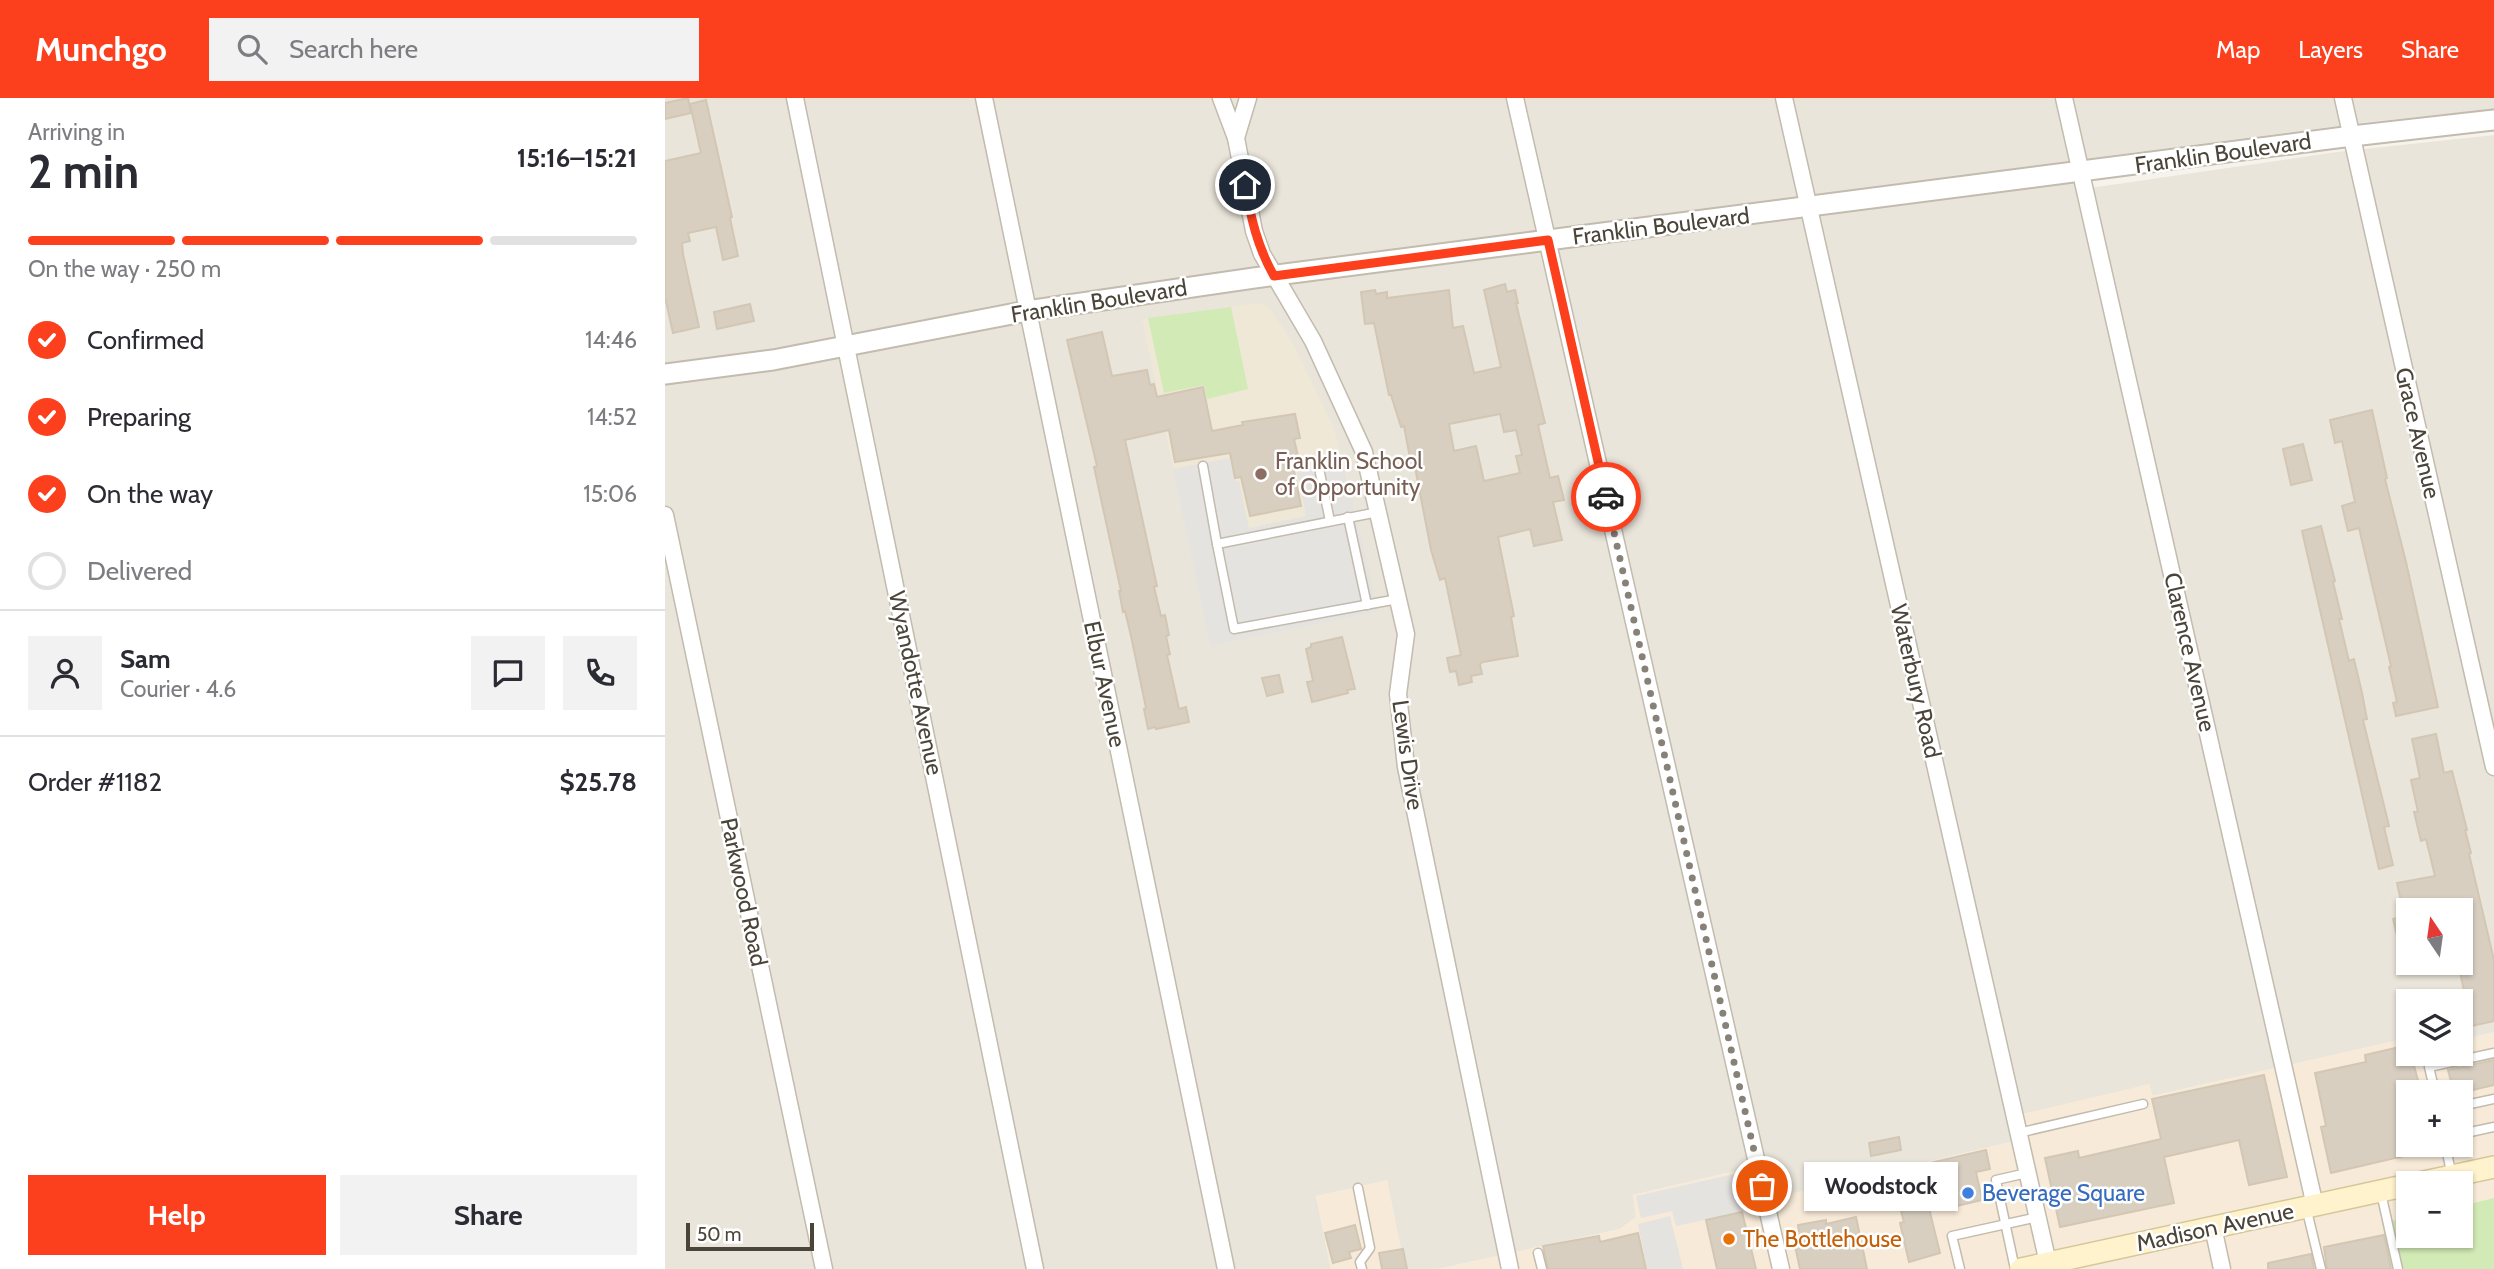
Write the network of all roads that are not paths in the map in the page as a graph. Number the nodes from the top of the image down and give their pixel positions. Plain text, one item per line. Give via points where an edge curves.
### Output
1 (795, 98) edge
2 (984, 98) edge
3 (1221, 98) edge
4 (1248, 98) edge
5 (1515, 98) edge
6 (1784, 98) edge
7 (2064, 98) edge
8 (2343, 98) edge
9 (2494, 120) edge
10 (2351, 136) junction
11 (1236, 138) junction
12 (2081, 172) junction
13 (1808, 206) junction
14 (1548, 240) junction
15 (1274, 276) junction
16 (1027, 311) junction
17 (847, 347) junction
18 (665, 374) edge
19 (1203, 466) dead end
20 (1319, 473) dead end
21 (1378, 512) junction
22 (665, 515) edge
23 (1348, 517) junction
24 (1330, 522) junction
25 (1217, 544) junction
26 (1398, 599) junction
27 (1367, 605) junction
28 (2494, 767) edge
29 (2494, 1053) edge
30 (2432, 1080) edge
31 (2494, 1100) edge
32 (2143, 1104) dead end
33 (2473, 1104) edge
34 (2494, 1127) edge
35 (2473, 1131) edge
36 (2018, 1133) junction
37 (2494, 1167) edge
38 (2473, 1172) edge
39 (2028, 1173) junction
40 (1357, 1188) dead end
41 (2396, 1188) edge
42 (2381, 1191) junction
43 (2311, 1207) junction
44 (2038, 1217) junction
45 (2005, 1224) junction
46 (2213, 1227) junction
47 (1538, 1253) dead end
48 (2029, 1267) edge
49 (824, 1269) edge
50 (1035, 1269) edge
51 (1226, 1269) edge
52 (1362, 1269) edge
53 (1510, 1269) edge
54 (1542, 1269) edge
55 (1781, 1269) edge
56 (1960, 1269) edge
57 (2223, 1269) edge
58 (2321, 1269) edge
59 (2398, 1269) edge

1 - 17 street, Wyandotte Avenue
2 - 16 street, Elbur Avenue
3 - 11 street
4 - 11 street, Lewis Drive
5 - 14 street
6 - 13 street, Waterbury Road
7 - 12 street, Clarence Avenue
8 - 10 street, Grace Avenue
9 - 10 street, Franklin Boulevard
10 - 12 street, Franklin Boulevard
10 - 28 street, Grace Avenue
11 - 15 street, Lewis Drive via 1254,231
12 - 13 street, Franklin Boulevard
12 - 43 street, Clarence Avenue
13 - 14 street, Franklin Boulevard
13 - 36 street, Waterbury Road
14 - 15 street, Franklin Boulevard
14 - 55 street
15 - 16 street, Franklin Boulevard
15 - 21 street, Lewis Drive via 1313,341 1364,452
16 - 17 street, Franklin Boulevard
16 - 51 street, Elbur Avenue
17 - 18 street, Franklin Boulevard
17 - 50 street, Wyandotte Avenue
19 - 25 lane
20 - 24 lane
21 - 23 lane
21 - 26 street, Lewis Drive
22 - 49 street, Parkwood Road
23 - 24 lane
23 - 27 lane
24 - 25 lane
25 - 27 lane via 1234,629
26 - 27 lane
26 - 53 street, Lewis Drive via 1406,634 1398,694 1406,767
29 - 30 lane via 2429,1067
31 - 33 lane
32 - 36 lane
34 - 35 lane
36 - 39 street, Waterbury Road
37 - 38 main road
39 - 44 street, Waterbury Road
39 - 45 lane via 1996,1180
40 - 52 lane via 1370,1248 1360,1262
41 - 42 main road, Madison Avenue
42 - 43 main road, Madison Avenue
42 - 59 lane
43 - 46 main road, Madison Avenue
43 - 58 lane
44 - 45 lane
44 - 48 street, Waterbury Road
45 - 48 lane
45 - 56 lane via 1952,1236
46 - 48 main road, Madison Avenue via 2089,1258
46 - 57 street
47 - 54 lane

